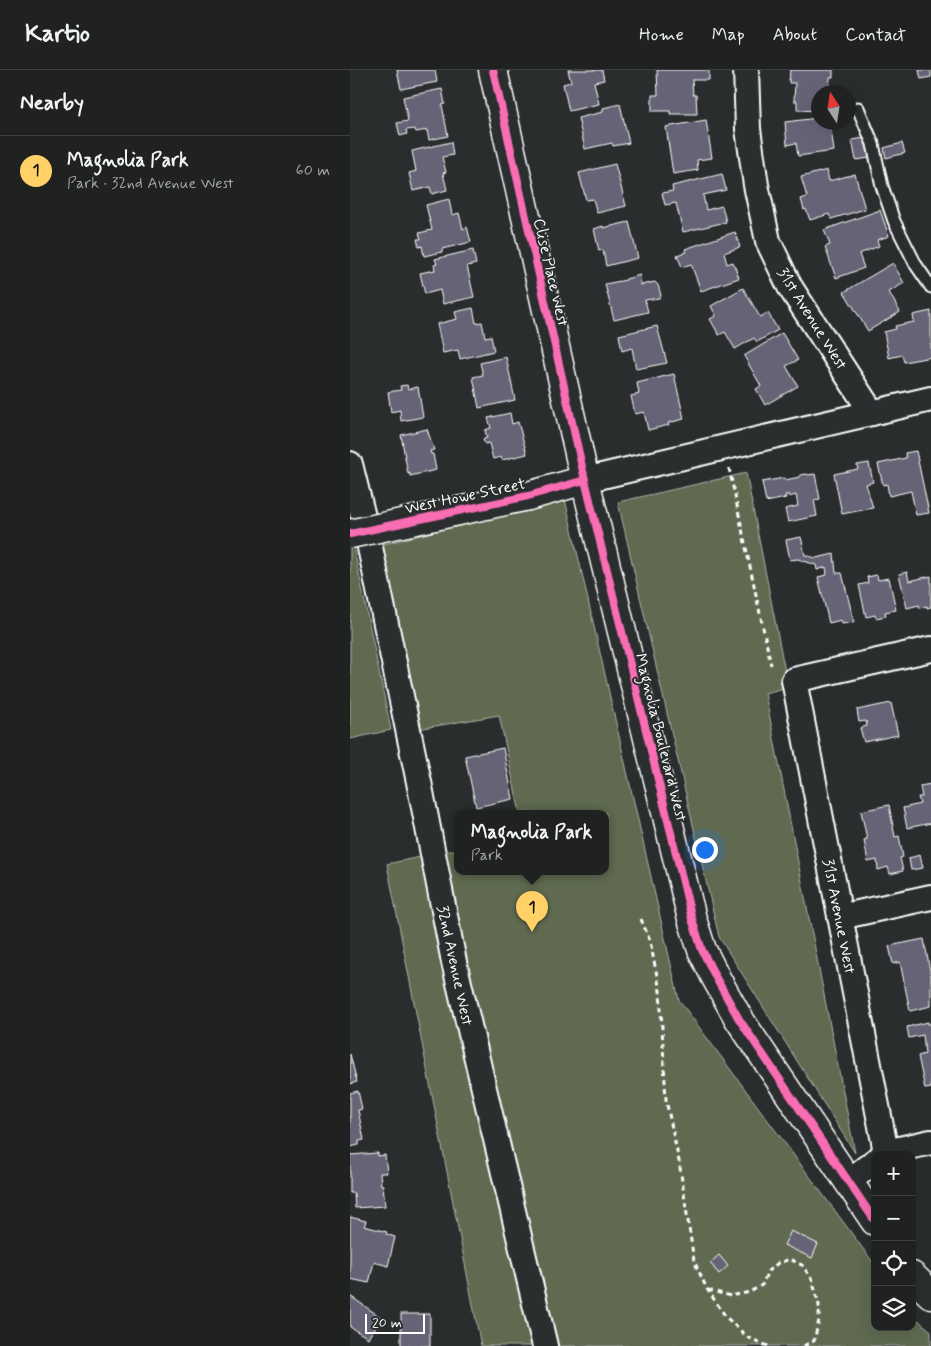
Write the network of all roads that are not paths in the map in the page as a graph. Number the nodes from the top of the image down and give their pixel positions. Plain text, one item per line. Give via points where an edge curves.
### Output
1 (493, 70) edge
2 (746, 70) edge
3 (858, 108) dead end
4 (931, 287) edge
5 (931, 400) edge
6 (872, 413) junction
7 (350, 464) edge
8 (585, 480) junction
9 (350, 534) edge
10 (931, 649) edge
11 (931, 897) edge
12 (840, 918) junction
13 (931, 1142) edge
14 (880, 1151) edge
15 (899, 1151) edge
16 (871, 1164) edge
17 (848, 1182) junction
18 (871, 1215) edge
19 (916, 1280) edge
20 (931, 1294) edge
21 (545, 1346) edge

1 - 8 main road, Clise Place West
2 - 6 street, 31st Avenue West via 748,129 768,241 790,288
3 - 4 lane via 873,144 894,221
5 - 6 street, West Howe Street
6 - 8 street, West Howe Street
7 - 21 street, 32nd Avenue West via 367,533 454,962
8 - 9 main road, West Howe Street, bridge via 528,496
8 - 17 main road, Magnolia Boulevard West via 702,950 739,1019
10 - 12 street, 31st Avenue West via 794,680
11 - 12 street
12 - 14 street, 31st Avenue West
13 - 15 street
16 - 17 street
17 - 18 main road, Magnolia Boulevard West
19 - 20 main road

